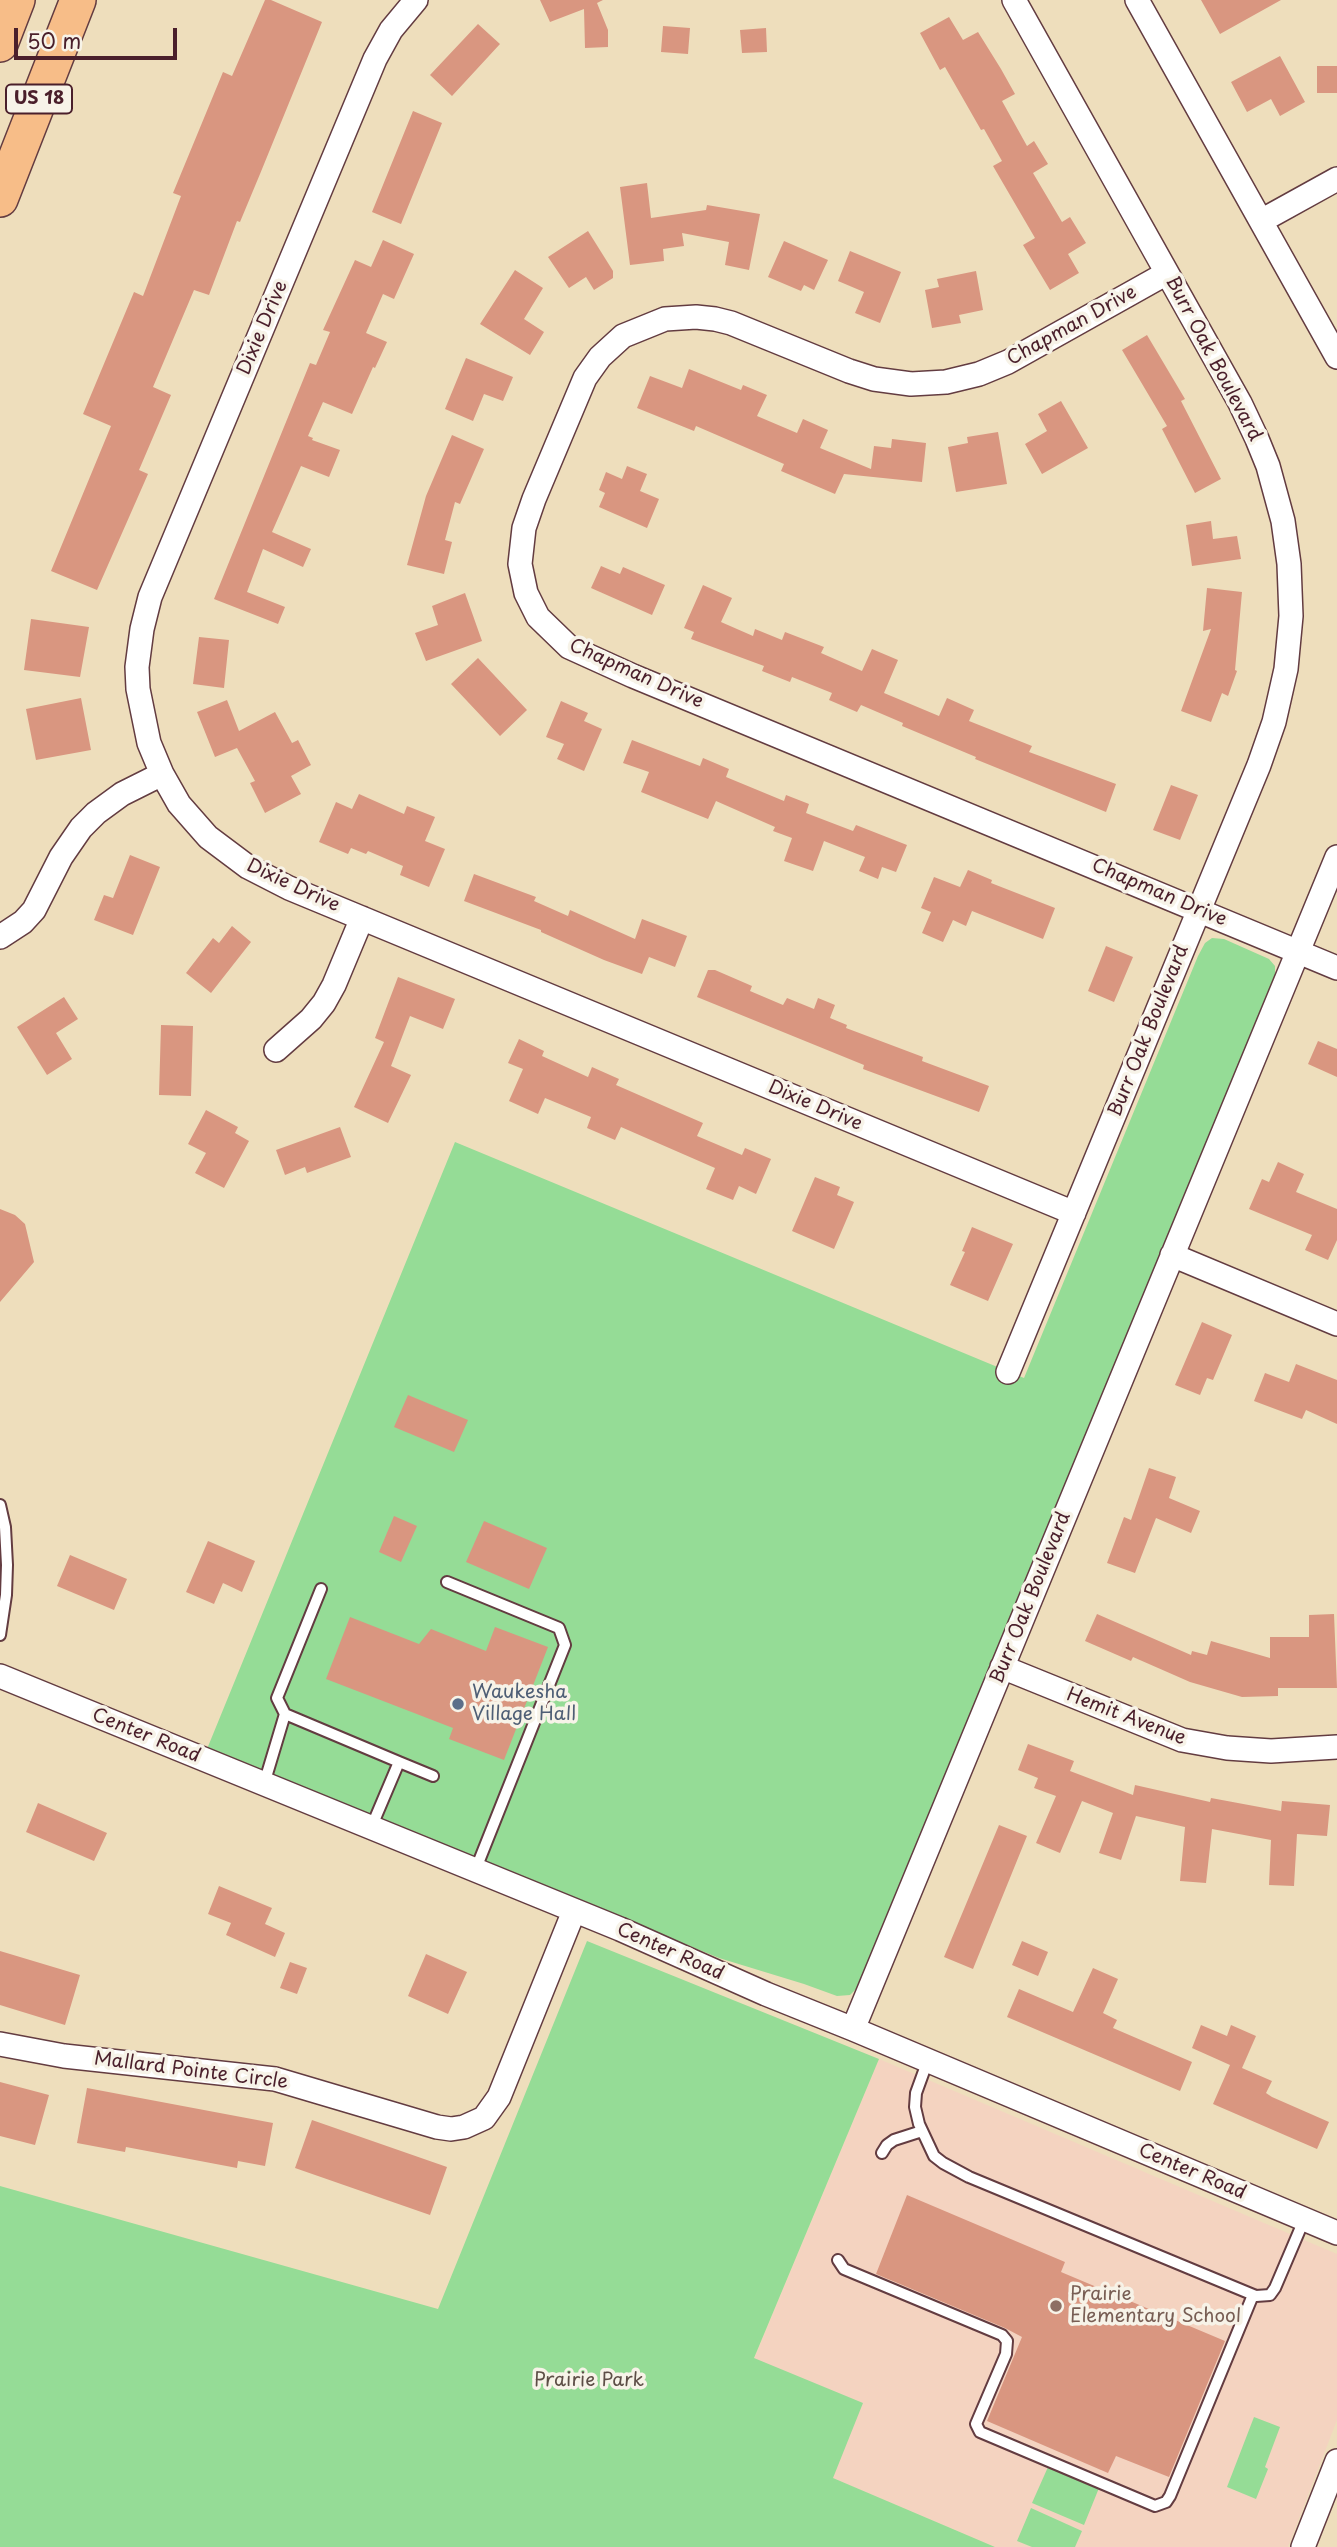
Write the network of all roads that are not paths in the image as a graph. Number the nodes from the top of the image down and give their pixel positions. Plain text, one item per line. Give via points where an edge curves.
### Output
1 (17, 0) edge
2 (78, 0) edge
3 (416, 0) edge
4 (1014, 0) edge
5 (1137, 0) edge
6 (0, 44) edge
7 (1337, 179) edge
8 (0, 199) edge
9 (1261, 221) junction
10 (1167, 273) junction
11 (1337, 357) edge
12 (162, 774) junction
13 (1337, 857) edge
14 (1199, 909) junction
15 (362, 918) junction
16 (0, 937) edge
17 (1298, 953) junction
18 (1337, 968) edge
19 (276, 1051) dead end
20 (1074, 1213) junction
21 (1172, 1255) junction
22 (1337, 1324) edge
23 (1008, 1372) dead end
24 (0, 1505) edge
25 (447, 1582) dead end
26 (321, 1589) dead end
27 (0, 1635) edge
28 (1002, 1667) junction
29 (0, 1676) edge
30 (285, 1714) junction
31 (1337, 1747) edge
32 (399, 1762) junction
33 (433, 1776) dead end
34 (264, 1784) junction
35 (371, 1828) junction
36 (475, 1871) junction
37 (574, 1911) junction
38 (853, 2029) junction
39 (0, 2044) edge
40 (928, 2060) junction
41 (922, 2132) junction
42 (882, 2153) dead end
43 (1304, 2220) junction
44 (1337, 2234) edge
45 (838, 2260) dead end
46 (1253, 2295) junction
47 (1337, 2461) edge
48 (1303, 2547) edge

1 - 6 main road
2 - 8 main road, US 18
3 - 12 street, Dixie Drive via 375,59 150,597 137,667 138,689 149,743
4 - 10 street, Burr Oak Boulevard
5 - 9 street
7 - 9 street
9 - 11 street
10 - 14 street, Burr Oak Boulevard via 1257,439 1277,495 1289,564 1289,642 1274,722
10 - 14 street, Chapman Drive via 1008,362 946,382 874,379 715,319 651,323 623,336 586,378 524,528 520,564 532,606 569,646
12 - 15 street, Dixie Drive via 179,804 208,837 248,867
12 - 16 street via 122,794 81,828 34,910
13 - 17 street, Burr Oak Boulevard
14 - 17 street, Chapman Drive
14 - 20 street, Burr Oak Boulevard
15 - 19 street via 324,1003
15 - 20 street, Dixie Drive
17 - 18 street, Chapman Drive
17 - 21 street, Burr Oak Boulevard
20 - 23 street, Burr Oak Boulevard
21 - 22 street
21 - 28 street, Burr Oak Boulevard
24 - 27 lane via 7,1565
25 - 36 lane via 559,1628 565,1644
26 - 30 lane via 277,1698
28 - 31 street, Hemit Avenue via 1182,1740 1271,1751
28 - 38 street, Burr Oak Boulevard
29 - 34 street, Center Road
30 - 32 lane
30 - 34 lane
32 - 33 lane
32 - 35 lane
34 - 35 street, Center Road
35 - 36 street, Center Road
36 - 37 street, Center Road
37 - 38 street, Center Road
37 - 39 street, Mallard Pointe Circle via 499,2096 484,2118 464,2127 437,2127 275,2079 64,2056
38 - 40 street, Center Road
40 - 41 lane via 916,2093
40 - 43 street, Center Road
41 - 42 lane via 894,2140
41 - 46 lane via 934,2156 955,2170
43 - 44 street, Center Road
43 - 46 lane via 1275,2288 1270,2295
45 - 46 lane via 844,2269 1007,2341 1006,2354 976,2424 980,2432 1155,2506 1170,2496
47 - 48 street

